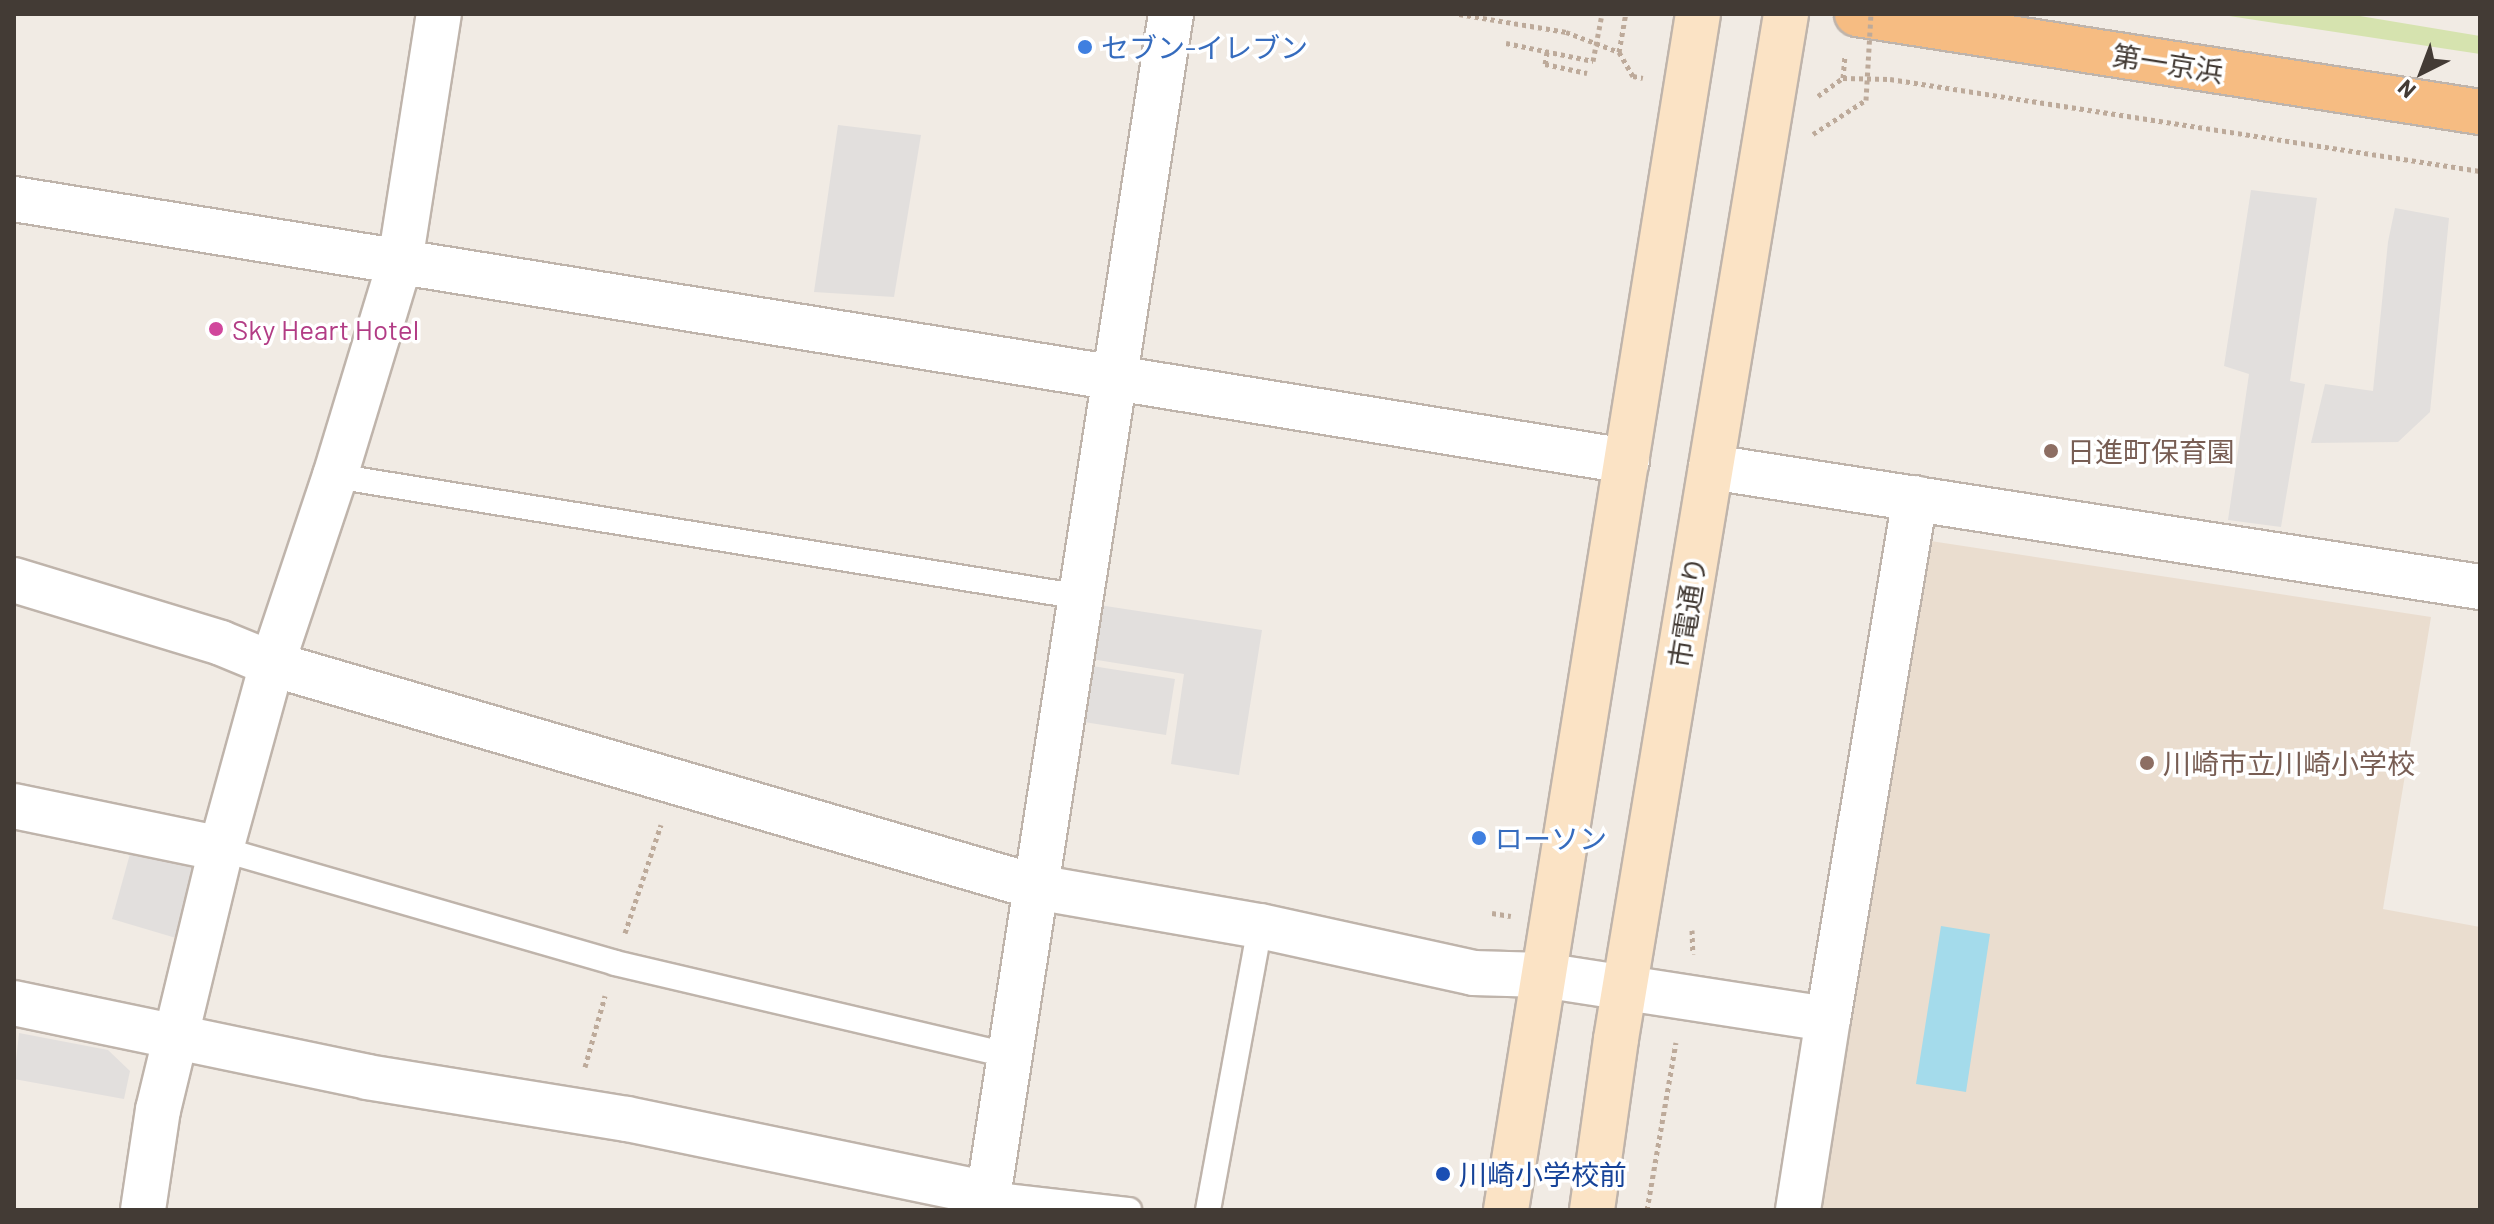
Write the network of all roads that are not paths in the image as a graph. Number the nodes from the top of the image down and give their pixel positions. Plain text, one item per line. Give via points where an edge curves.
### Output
1 (439, 14) edge
2 (1171, 14) edge
3 (1698, 14) edge
4 (1786, 14) edge
5 (1857, 14) edge
6 (2480, 112) edge
7 (14, 199) edge
8 (400, 262) junction
9 (1114, 378) junction
10 (1627, 461) junction
11 (1711, 467) junction
12 (335, 476) junction
13 (1915, 498) junction
14 (14, 580) edge
15 (2480, 587) edge
16 (1081, 597) junction
17 (272, 664) junction
18 (14, 806) edge
19 (221, 849) junction
20 (1036, 887) junction
21 (1260, 926) junction
22 (1543, 975) junction
23 (1625, 987) junction
24 (14, 1003) edge
25 (1828, 1019) junction
26 (174, 1036) junction
27 (1010, 1056) junction
28 (987, 1202) edge
29 (143, 1210) edge
30 (1129, 1210) edge
31 (1208, 1210) edge
32 (1506, 1210) edge
33 (1592, 1210) edge
34 (1798, 1210) edge

1 - 8 street
2 - 9 street
3 - 10 main road
4 - 11 main road, 市電通り
5 - 6 highway, 第一京浜
7 - 8 street
8 - 9 street
8 - 12 street
9 - 10 street
9 - 16 street
10 - 22 main road
11 - 13 street
11 - 23 main road, 市電通り
12 - 16 lane
12 - 17 street
13 - 15 street
13 - 25 street
14 - 17 street via 221,643
16 - 20 street via 1083,649 1077,693
17 - 19 street
17 - 20 street
18 - 19 street
19 - 26 street
19 - 27 lane via 615,963
20 - 21 street
20 - 27 street
21 - 22 street via 1473,973
21 - 31 lane
22 - 23 street
22 - 32 main road
23 - 25 street
23 - 33 main road, 市電通り
24 - 26 street
25 - 34 street
26 - 28 street via 367,1077 627,1119
26 - 29 street
27 - 28 street
28 - 30 lane

